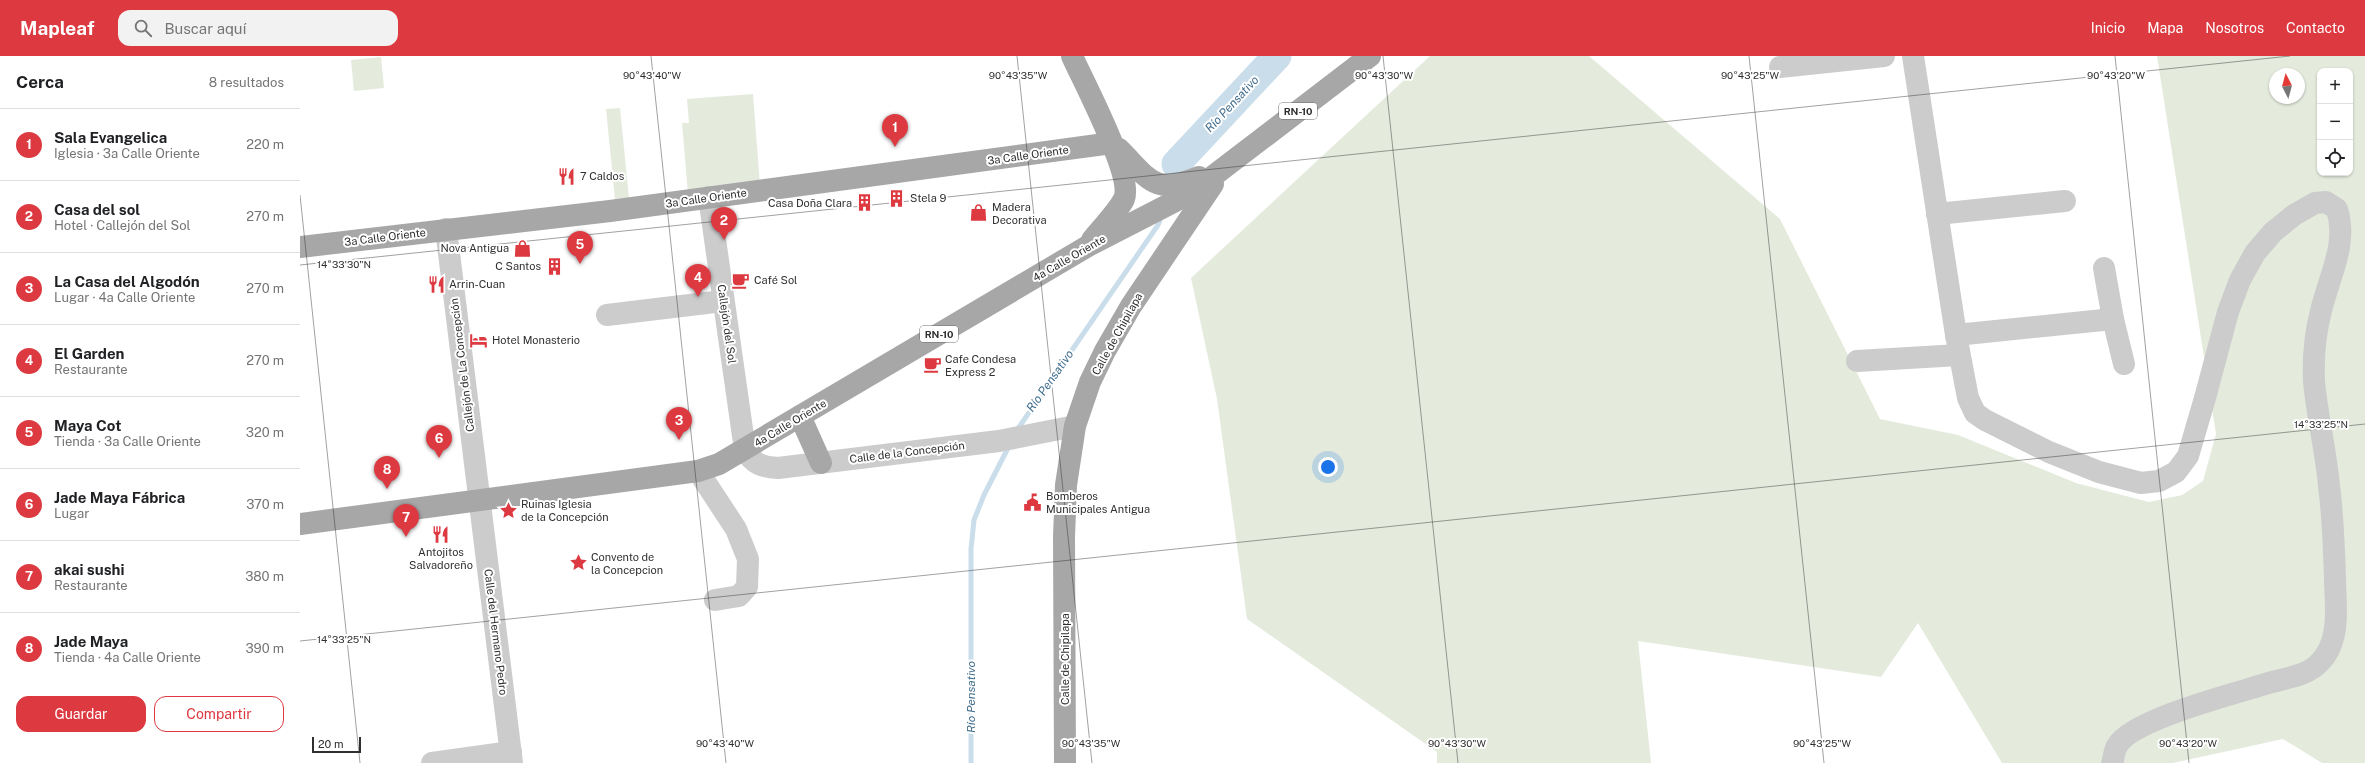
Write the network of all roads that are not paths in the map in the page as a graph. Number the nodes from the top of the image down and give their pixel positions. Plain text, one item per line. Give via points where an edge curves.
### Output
1 (1072, 56) edge
2 (1370, 56) edge
3 (1877, 56) edge
4 (1913, 56) edge
5 (1780, 67) dead end
6 (1112, 143) junction
7 (1226, 167) junction
8 (709, 197) junction
9 (1165, 197) junction
10 (2065, 201) dead end
11 (1937, 214) junction
12 (446, 229) junction
13 (1088, 246) junction
14 (300, 247) edge
15 (2104, 268) dead end
16 (723, 301) junction
17 (607, 315) dead end
18 (2113, 319) junction
19 (1957, 345) junction
20 (1857, 361) dead end
21 (2124, 364) dead end
22 (800, 416) junction
23 (1075, 426) junction
24 (745, 450) junction
25 (821, 463) junction
26 (698, 472) junction
27 (479, 502) junction
28 (300, 524) edge
29 (715, 600) dead end
30 (511, 757) edge
31 (432, 763) edge
32 (1066, 763) edge
33 (2112, 763) edge

1 - 6 main road
2 - 7 main road, RN-10
3 - 5 street
4 - 11 street
6 - 8 main road, 3a Calle Oriente
6 - 9 main road
6 - 13 main road via 1125,177 1124,199
7 - 9 main road, RN-10
7 - 23 main road, Calle de Chipilapa / RN-10 via 1167,251 1105,351 1090,382
8 - 12 main road, 3a Calle Oriente
8 - 16 street, Callejón del Sol
9 - 13 main road, 4a Calle Oriente / RN-10
10 - 11 street
11 - 19 street
12 - 14 main road, 3a Calle Oriente
12 - 27 street, Callejón de La Concepción
13 - 22 main road, 4a Calle Oriente / RN-10
15 - 18 street
16 - 17 street
16 - 24 street, Callejón del Sol
18 - 19 street
18 - 21 street
19 - 20 street
19 - 33 street via 1968,398 1975,412 1985,420 2049,452 2099,472 2141,483 2159,481 2176,472 2188,456 2228,312 2240,280 2255,253 2273,232 2294,215 2315,203 2326,202 2337,209 2342,232 2339,250 2320,312 2314,346 2314,382 2329,486 2334,556 2336,611 2334,634 2328,651 2319,664 2304,673 2216,699 2148,723 2131,732 2117,746
22 - 24 main road, 4a Calle Oriente / RN-10
22 - 25 main road
23 - 25 street, Calle de la Concepción via 999,441
23 - 32 main road, Calle de Chipilapa / RN-10 via 1066,484 1064,537
24 - 25 street, Calle de la Concepción via 750,459 767,467
24 - 26 main road, 4a Calle Oriente / RN-10
26 - 27 main road, 4a Calle Oriente / RN-10
26 - 29 street via 736,529 748,558 747,587 739,596
27 - 28 main road, 4a Calle Oriente / RN-10
27 - 30 street, Calle del Hermano Pedro
30 - 31 street

